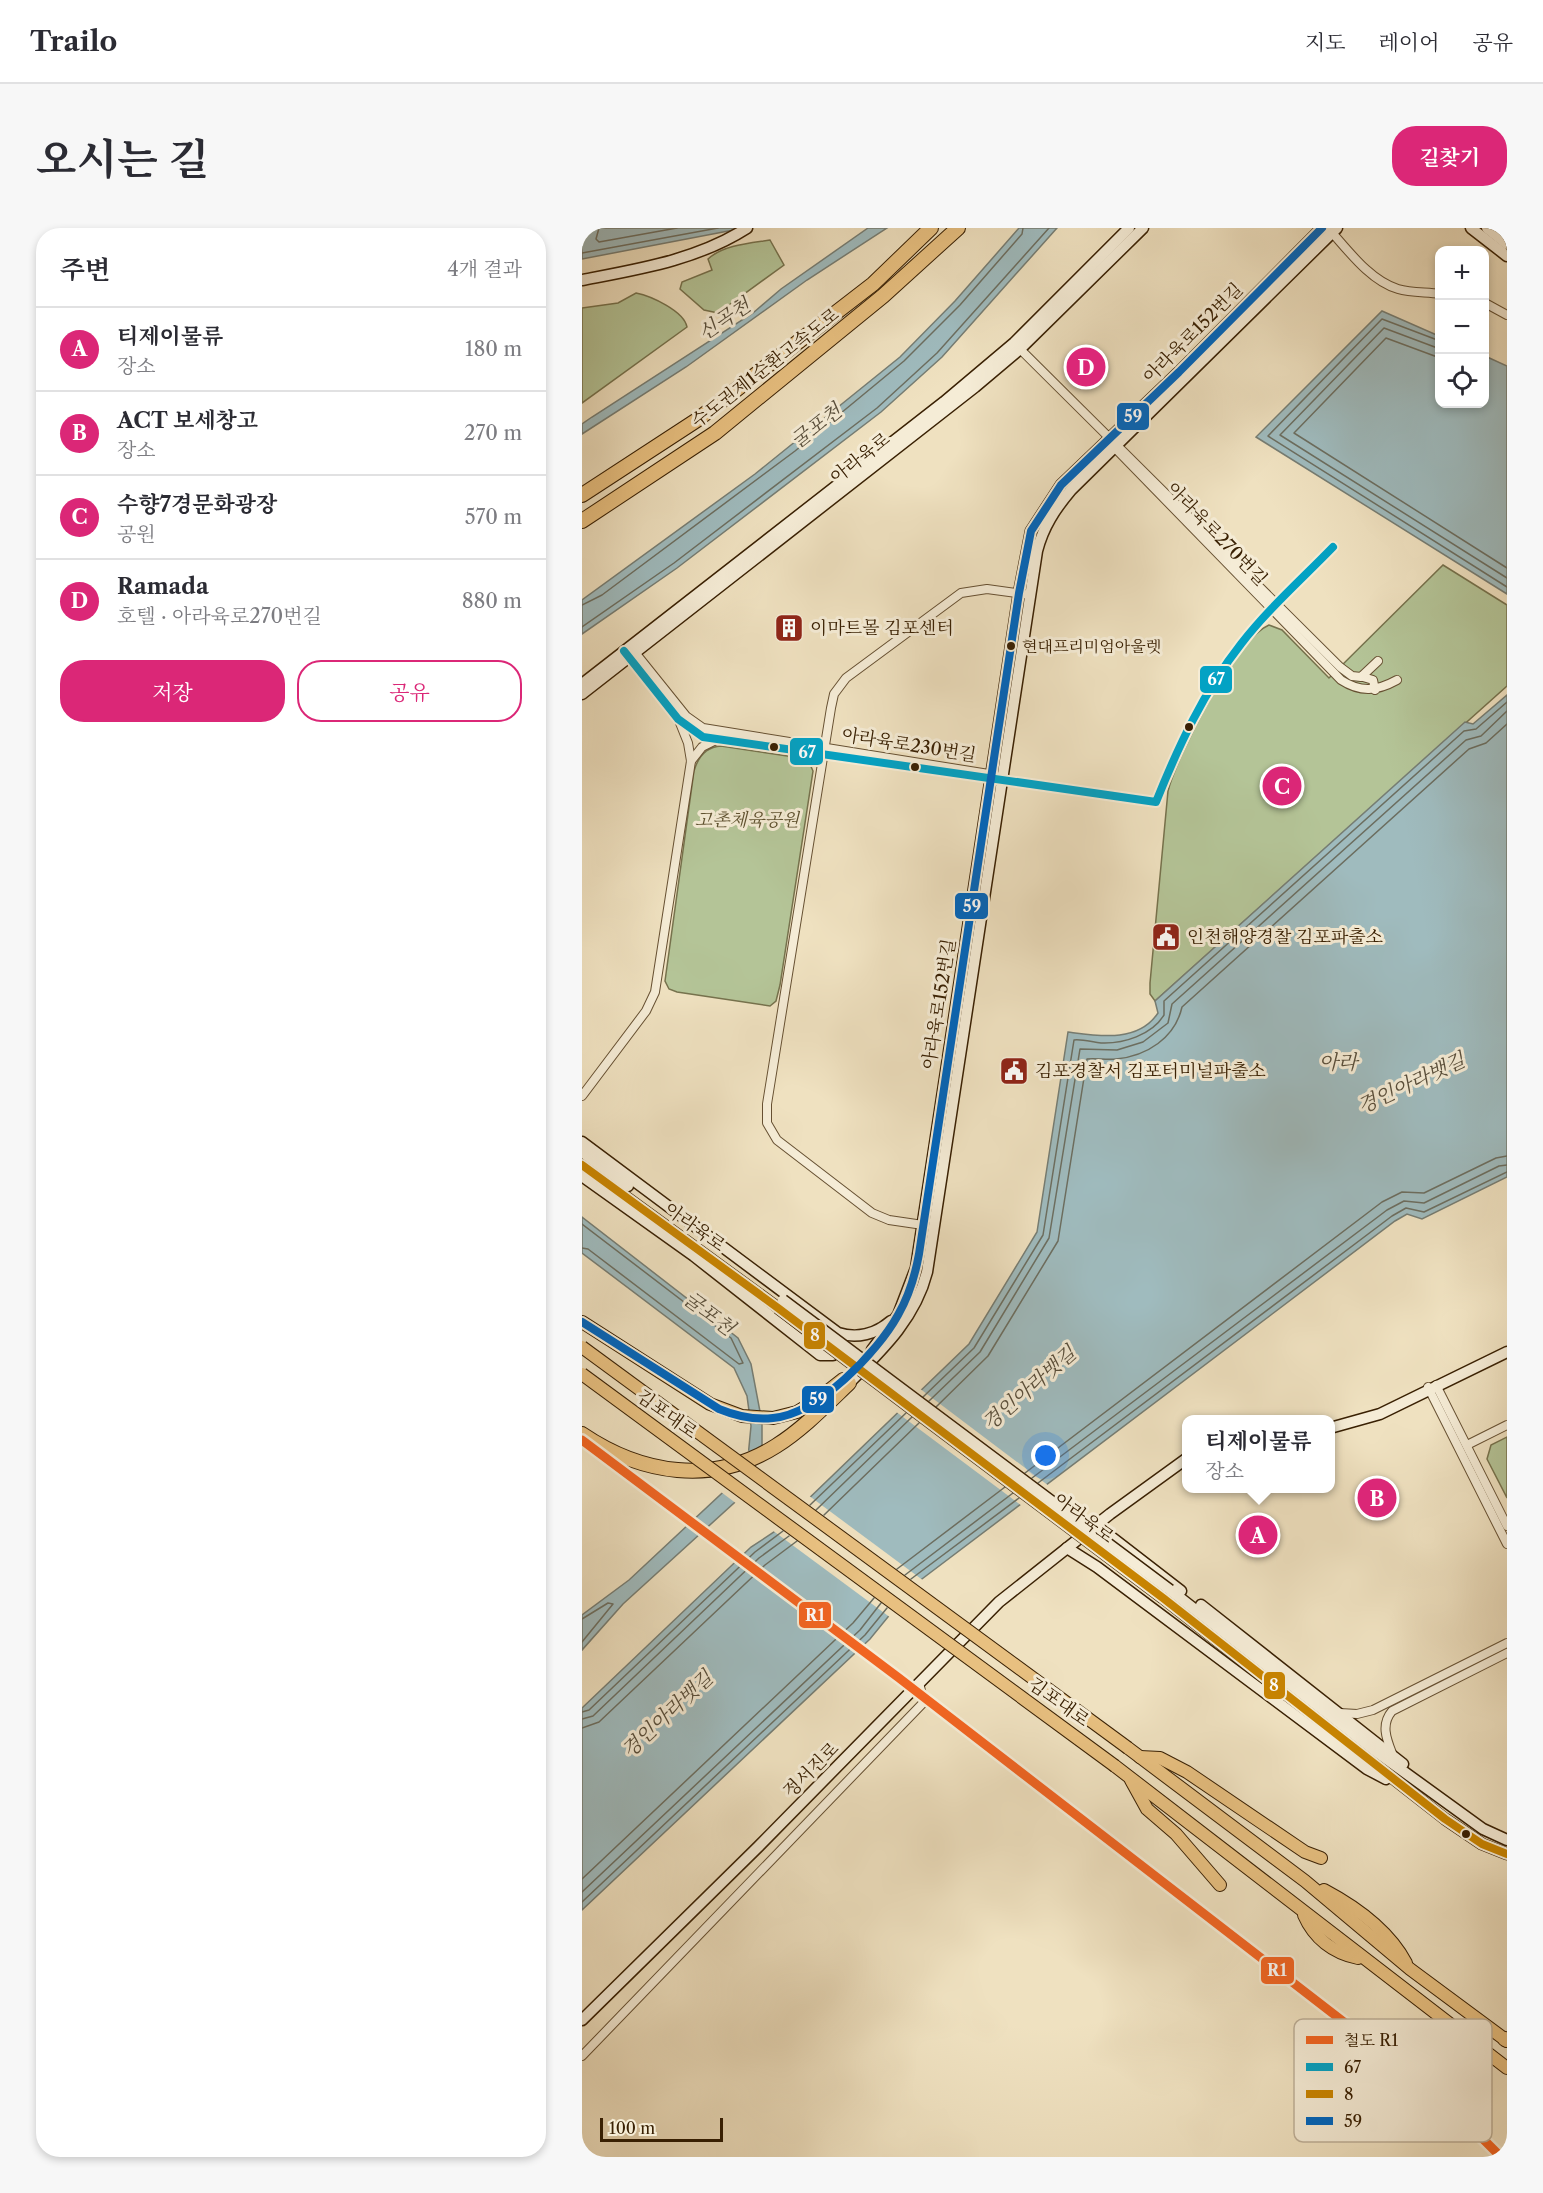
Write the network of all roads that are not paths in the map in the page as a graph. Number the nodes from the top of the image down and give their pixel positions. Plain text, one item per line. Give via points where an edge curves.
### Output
1 (747, 228) edge
2 (932, 228) edge
3 (958, 228) edge
4 (1129, 228) edge
5 (1143, 228) edge
6 (1472, 228) edge
7 (1487, 228) edge
8 (1330, 229) edge
9 (1507, 244) edge
10 (1507, 256) edge
11 (582, 280) edge
12 (1435, 294) edge
13 (1489, 305) edge
14 (1507, 315) edge
15 (1017, 346) junction
16 (1114, 445) junction
17 (582, 495) edge
18 (582, 521) edge
19 (1333, 547) dead end
20 (1019, 593) junction
21 (1031, 595) junction
22 (1273, 607) junction
23 (630, 652) junction
24 (1378, 661) dead end
25 (1346, 672) junction
26 (1363, 676) junction
27 (1341, 680) junction
28 (1397, 680) dead end
29 (582, 684) edge
30 (1375, 690) junction
31 (582, 694) edge
32 (678, 719) junction
33 (716, 740) junction
34 (824, 752) junction
35 (691, 761) junction
36 (992, 777) junction
37 (1004, 780) junction
38 (582, 1095) edge
39 (582, 1142) edge
40 (582, 1152) edge
41 (582, 1165) edge
42 (582, 1176) edge
43 (923, 1225) junction
44 (781, 1304) junction
45 (898, 1315) junction
46 (582, 1322) edge
47 (831, 1328) junction
48 (582, 1347) edge
49 (1507, 1352) edge
50 (582, 1374) edge
51 (846, 1381) junction
52 (1431, 1387) junction
53 (1335, 1422) edge
54 (1507, 1425) edge
55 (1335, 1427) edge
56 (582, 1434) edge
57 (1467, 1445) junction
58 (1182, 1462) edge
59 (1182, 1469) edge
60 (1097, 1526) junction
61 (1507, 1526) edge
62 (1115, 1542) junction
63 (1507, 1544) edge
64 (1067, 1548) junction
65 (1097, 1567) junction
66 (1166, 1594) junction
67 (1507, 1643) edge
68 (1507, 1653) edge
69 (919, 1683) junction
70 (1340, 1713) junction
71 (1392, 1753) junction
72 (1140, 1757) junction
73 (1130, 1776) junction
74 (1425, 1786) junction
75 (1415, 1796) junction
76 (1507, 1840) edge
77 (1507, 1854) edge
78 (1322, 1858) dead end
79 (1220, 1885) dead end
80 (1443, 2019) edge
81 (1478, 2019) edge
82 (582, 2020) edge
83 (1492, 2030) edge
84 (1506, 2040) edge
85 (582, 2056) edge
86 (1492, 2057) edge
87 (1507, 2068) edge

1 - 11 street via 674,261
2 - 17 highway, 수도권제1순환고속도로 via 873,284 697,420
3 - 18 highway, 수도권제1순환고속도로 via 883,296 715,433
4 - 15 street, 아라육로
5 - 15 street, 아라육로
6 - 10 street
7 - 9 street
8 - 12 street, 아라육로152번길 via 1389,286
8 - 16 street, 아라육로152번길
13 - 14 street
15 - 16 street, 아라육로270번길
15 - 23 street, 아라육로
16 - 20 street, 아라육로152번길 via 1061,485 1036,520
16 - 21 street, 아라육로152번길 via 1047,522 1037,551
16 - 22 street, 아라육로270번길
19 - 22 street
20 - 21 street
20 - 34 street via 976,589 961,593 846,678 834,694
20 - 36 street, 아라육로152번길
21 - 37 street, 아라육로152번길
22 - 25 street, 아라육로270번길
22 - 27 street, 아라육로270번길
22 - 37 street, 아라육로230번길 via 1216,679 1156,802
23 - 29 street, 아라육로
23 - 31 street, 아라육로
23 - 32 street, 아라육로230번길
23 - 34 street, 아라육로230번길 via 697,725
24 - 26 street
25 - 26 street
25 - 27 street
26 - 30 street via 1373,680
27 - 30 street, 아라육로270번길 via 1354,687
28 - 30 street
32 - 33 street, 아라육로230번길 via 695,733
32 - 35 street
33 - 34 street, 아라육로230번길
33 - 35 street via 702,747
34 - 36 street, 아라육로230번길
34 - 43 street via 767,1123 777,1140 872,1214
35 - 38 street via 653,999
36 - 37 street, 아라육로230번길
36 - 43 street, 아라육로152번길
37 - 51 street, 아라육로152번길 via 924,1281 901,1328
39 - 47 street
40 - 44 street, 아라육로
41 - 44 street, 아라육로
42 - 47 street via 827,1357 836,1353 840,1344 838,1334
43 - 45 street, 아라육로152번길 via 914,1277
44 - 66 street, 아라육로, bridge
45 - 47 street via 878,1330 863,1335 845,1335
45 - 51 street, 아라육로152번길
46 - 51 main road via 729,1413 773,1418 805,1407
48 - 72 main road, 김포대로, bridge
49 - 52 street
50 - 73 main road, 김포대로, bridge
51 - 56 highway via 774,1448 743,1463 693,1472 657,1469 613,1454
52 - 53 street via 1377,1410
52 - 55 street via 1368,1418
52 - 57 street
52 - 63 street
54 - 57 street
57 - 61 street
58 - 60 street
59 - 60 street
60 - 62 street
60 - 64 street, 정서진로
62 - 65 street via 1099,1556
62 - 70 street
64 - 65 street
64 - 69 street, 정서진로 via 999,1602
65 - 75 street via 1359,1763
66 - 74 street, 아라육로
66 - 75 street, 아라육로
67 - 70 street via 1373,1710
68 - 71 street via 1392,1711 1385,1730
69 - 82 street, 정서진로
69 - 85 street via 924,1702
70 - 71 street
71 - 74 street
72 - 78 main road via 1160,1758 1187,1772 1305,1851
72 - 81 main road, 김포대로 via 1305,1881 1410,1969
73 - 79 main road via 1148,1809 1176,1834
73 - 80 main road, 김포대로
74 - 76 street, 아라육로 via 1483,1829
75 - 77 street, 아라육로 via 1472,1838
83 - 84 main road, 김포대로
86 - 87 main road, 김포대로

